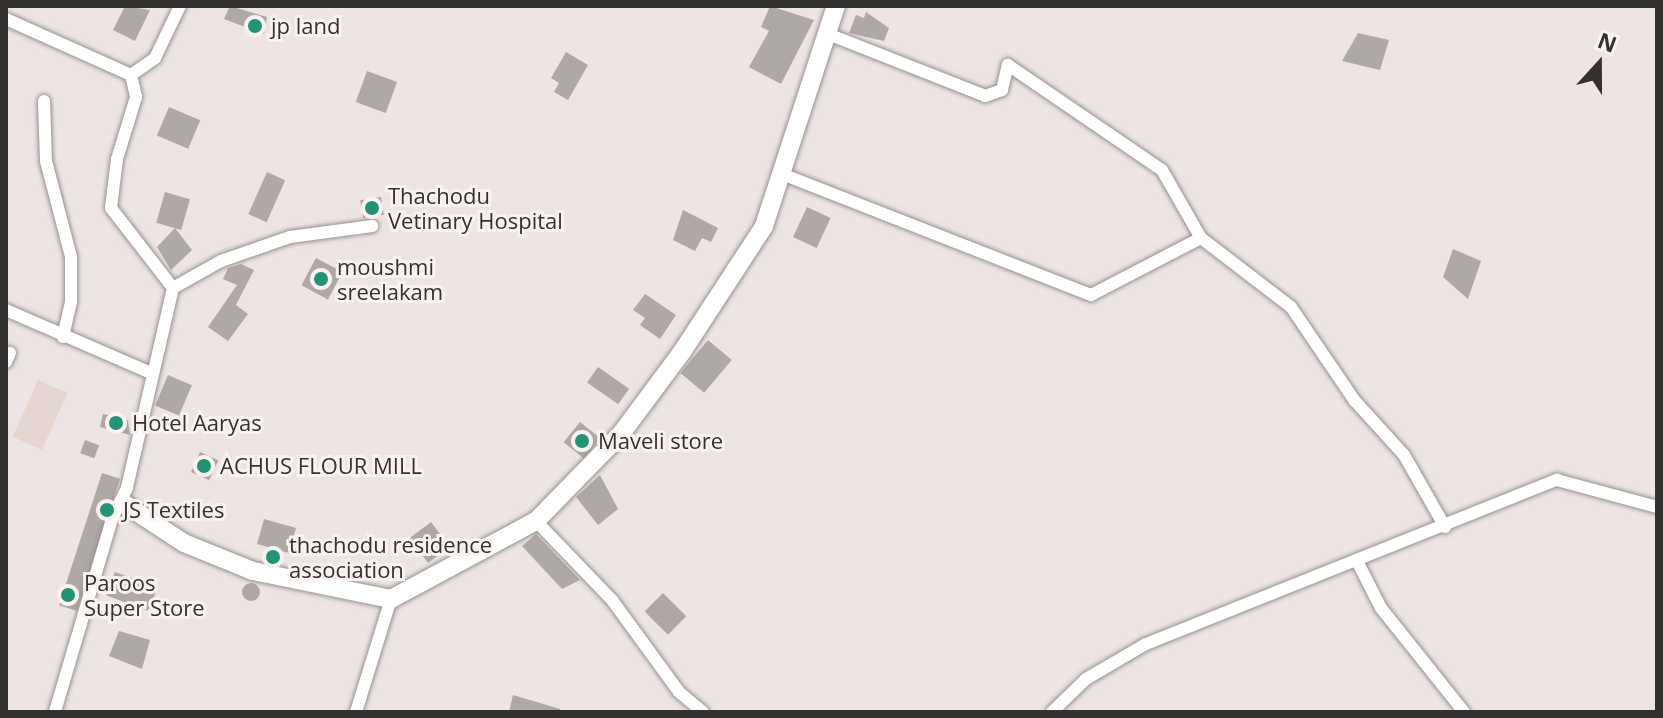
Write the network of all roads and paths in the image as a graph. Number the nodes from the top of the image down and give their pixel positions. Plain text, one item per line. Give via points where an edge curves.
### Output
1 (180, 6) edge
2 (836, 6) edge
3 (6, 19) edge
4 (828, 34) junction
5 (131, 75) junction
6 (44, 101) dead end
7 (782, 174) junction
8 (372, 226) dead end
9 (1201, 238) junction
10 (173, 288) junction
11 (6, 310) edge
12 (63, 337) junction
13 (153, 374) junction
14 (123, 503) junction
15 (1657, 507) edge
16 (536, 521) junction
17 (1445, 527) junction
18 (1358, 563) junction
19 (391, 599) junction
20 (55, 712) edge
21 (356, 712) edge
22 (703, 712) edge
23 (1052, 712) edge
24 (1464, 712) edge

1 - 5 street via 155,58
2 - 4 main road
3 - 5 street
4 - 7 main road
4 - 9 street via 985,96 1002,90 1008,65 1162,170
5 - 10 street via 136,97 117,159 111,208
6 - 12 street via 46,161 71,257 71,302
7 - 9 street via 1091,295
7 - 16 main road via 764,226 682,352 621,434
8 - 10 street via 290,237 221,261
9 - 17 street via 1291,307 1355,401 1404,455
10 - 13 street
11 - 12 street
12 - 13 street
13 - 14 street
14 - 19 main road via 184,543 253,571
14 - 20 street via 112,519
15 - 17 street via 1557,480
16 - 19 main road
16 - 22 street via 612,600 679,692
17 - 18 street
18 - 23 street via 1146,644 1086,679
18 - 24 street via 1381,608
19 - 21 street

